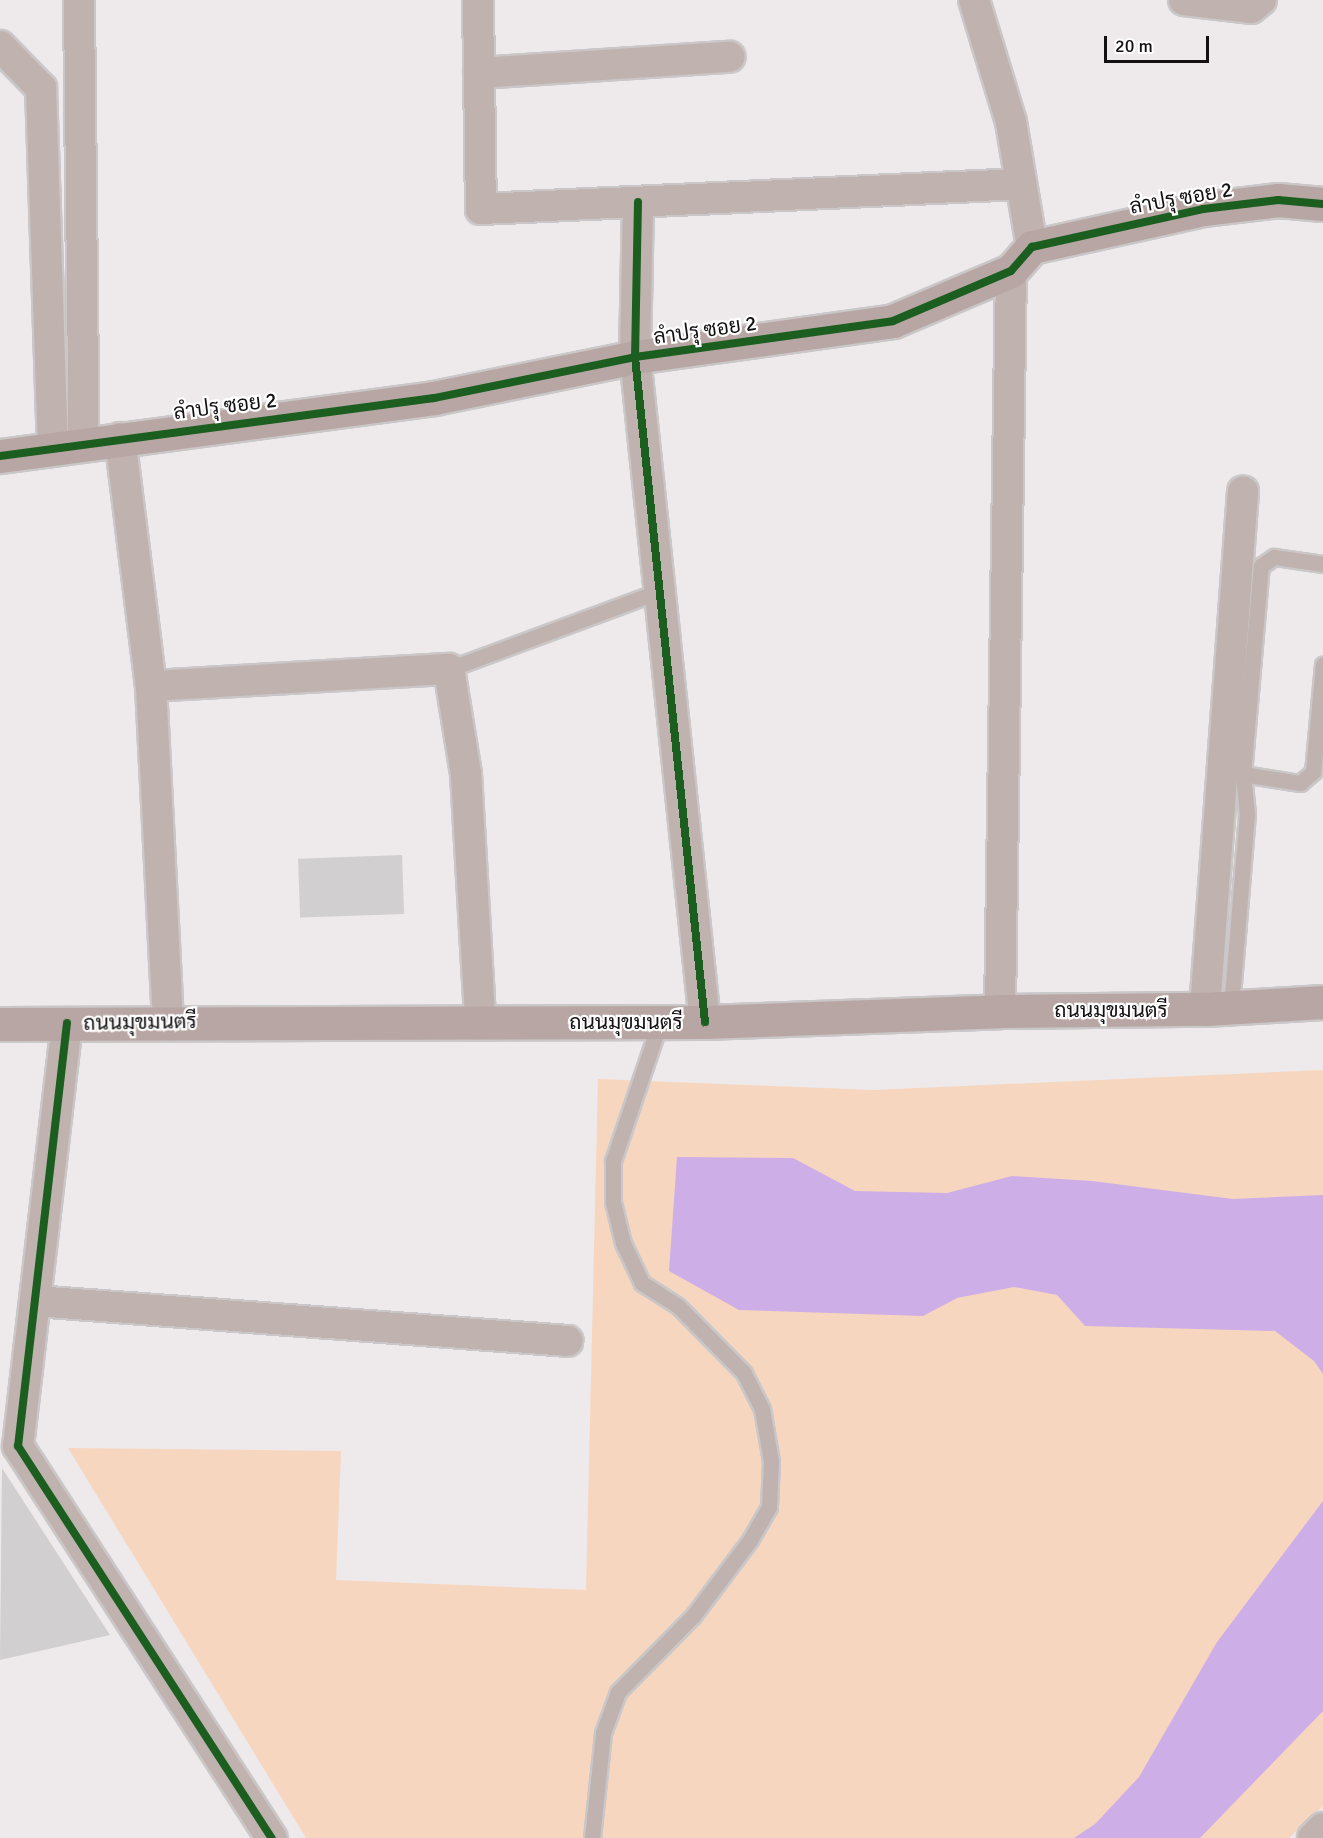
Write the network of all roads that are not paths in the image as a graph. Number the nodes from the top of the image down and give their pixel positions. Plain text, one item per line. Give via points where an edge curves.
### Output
1 (79, 0) edge
2 (478, 0) edge
3 (974, 0) edge
4 (1184, 0) edge
5 (1261, 0) edge
6 (0, 46) edge
7 (729, 57) dead end
8 (479, 73) junction
9 (1021, 184) junction
10 (638, 202) junction
11 (1323, 204) edge
12 (1032, 247) junction
13 (1011, 271) junction
14 (635, 357) junction
15 (120, 438) junction
16 (69, 446) junction
17 (0, 456) edge
18 (1243, 491) dead end
19 (1323, 564) edge
20 (660, 591) junction
21 (1323, 664) edge
22 (449, 669) junction
23 (151, 686) junction
24 (1243, 774) junction
25 (1323, 1002) edge
26 (1218, 1008) junction
27 (1000, 1011) junction
28 (480, 1020) junction
29 (168, 1022) junction
30 (660, 1022) junction
31 (705, 1022) junction
32 (67, 1023) junction
33 (0, 1024) edge
34 (35, 1301) junction
35 (568, 1341) dead end
36 (1323, 1828) edge
37 (272, 1838) edge
38 (592, 1838) edge
39 (1313, 1838) edge

1 - 16 street
2 - 8 street
3 - 9 street via 1011,123
4 - 5 street via 1251,8
6 - 16 street via 41,88
7 - 8 street
8 - 10 street via 481,209
9 - 10 street
9 - 12 street
10 - 14 street
11 - 12 street, ลำปรุ ซอย 2 via 1278,200 1203,209
12 - 13 street, ลำปรุ ซอย 2
13 - 14 street, ลำปรุ ซอย 2 via 893,321
13 - 27 street
14 - 15 street, ลำปรุ ซอย 2 via 434,398
14 - 20 street
15 - 16 street, ลำปรุ ซอย 2
15 - 23 street
16 - 17 street, ลำปรุ ซอย 2
18 - 26 street
19 - 24 lane via 1274,557 1261,566
20 - 22 lane
20 - 31 street
21 - 24 lane via 1313,772 1300,783
22 - 23 street
22 - 28 street via 466,774
23 - 29 street
24 - 26 lane via 1248,814
25 - 26 street, ถนนมุขมนตรี
26 - 27 street, ถนนมุขมนตรี
27 - 31 street, ถนนมุขมนตรี
28 - 29 street, ถนนมุขมนตรี
28 - 30 street, ถนนมุขมนตรี
29 - 32 street, ถนนมุขมนตรี
30 - 31 street, ถนนมุขมนตรี
30 - 38 lane via 613,1161 613,1202 623,1243 642,1283 678,1306 744,1373 762,1409 771,1461 769,1507 750,1540 693,1616 618,1692 603,1732
32 - 33 street, ถนนมุขมนตรี
32 - 34 street
34 - 35 street
34 - 37 street via 18,1446
36 - 39 street

